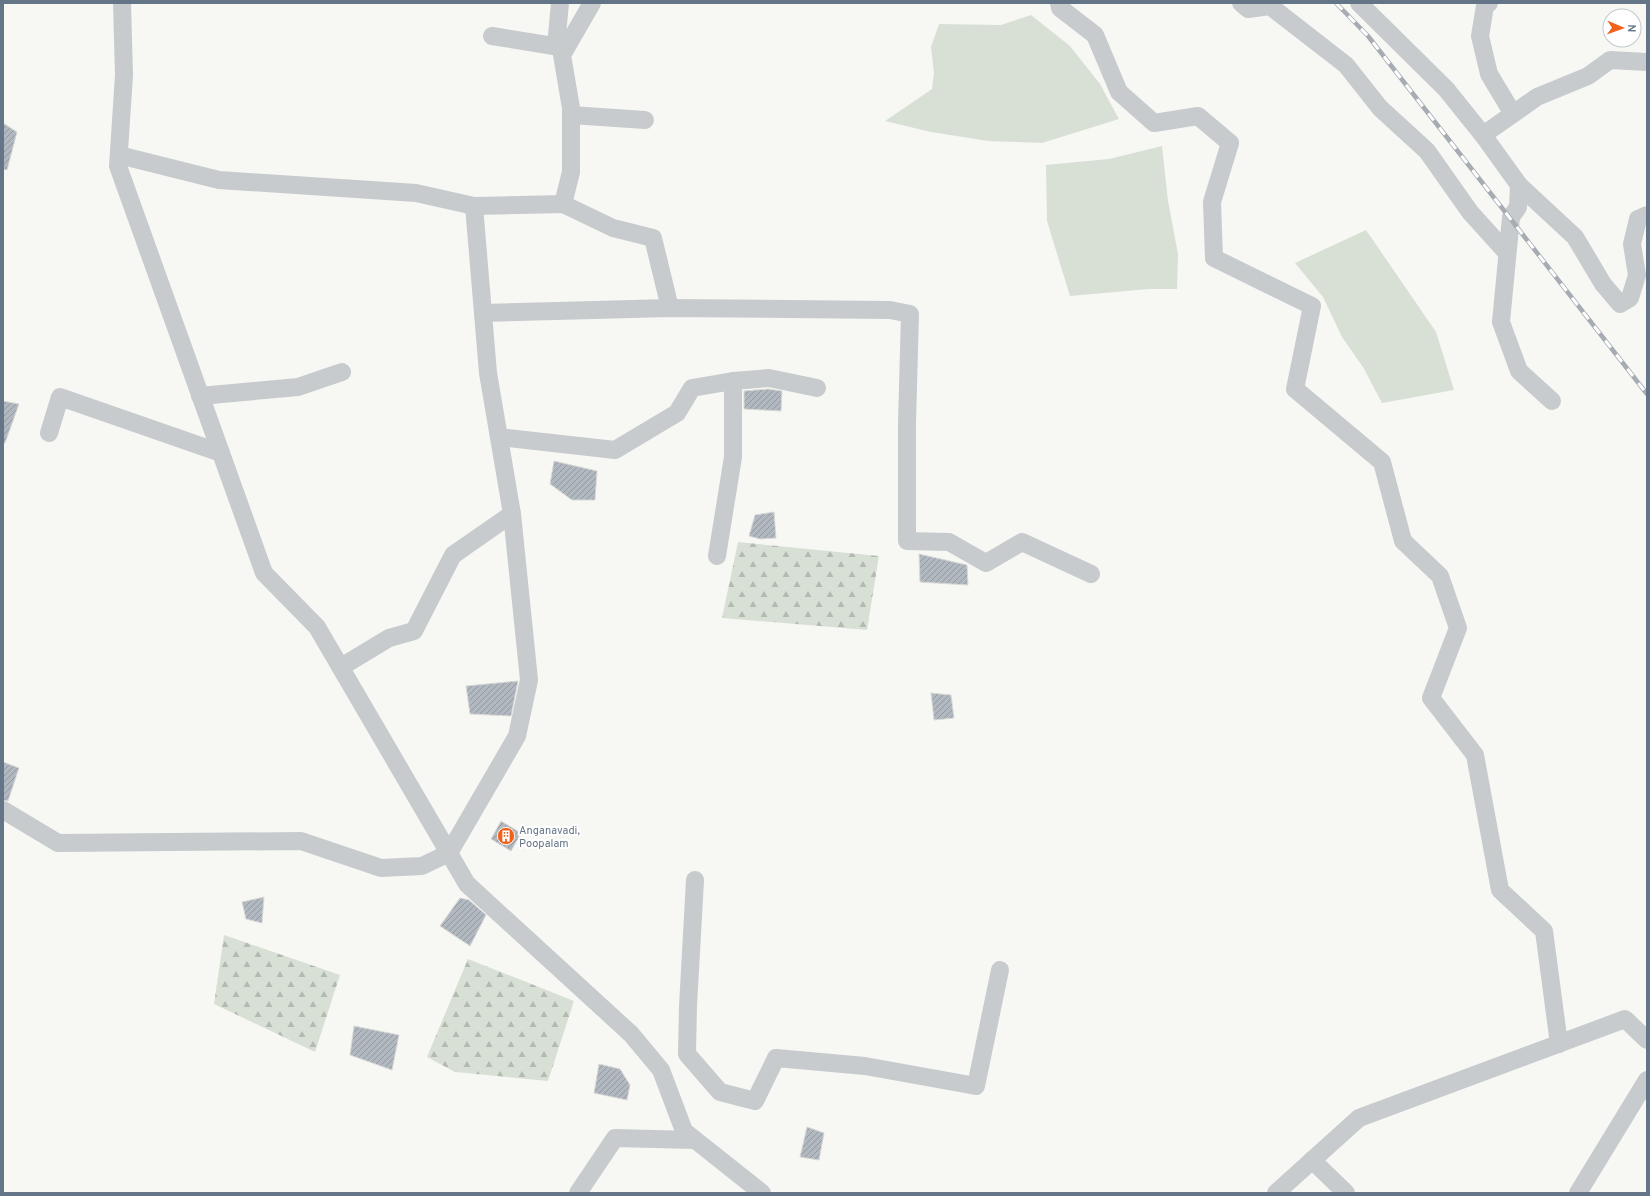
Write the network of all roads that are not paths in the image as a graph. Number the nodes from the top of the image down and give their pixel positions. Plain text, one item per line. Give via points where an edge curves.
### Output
1 (122, 3) edge
2 (560, 3) edge
3 (592, 3) edge
4 (1059, 3) edge
5 (1240, 3) edge
6 (1359, 3) edge
7 (1489, 3) edge
8 (492, 36) dead end
9 (561, 47) junction
10 (1647, 62) edge
11 (1513, 114) junction
12 (571, 115) junction
13 (645, 120) dead end
14 (1483, 135) junction
15 (119, 155) junction
16 (1519, 186) junction
17 (563, 204) junction
18 (474, 206) junction
19 (1647, 215) edge
20 (1507, 253) junction
21 (670, 308) junction
22 (483, 313) junction
23 (342, 372) dead end
24 (733, 381) junction
25 (817, 388) dead end
26 (200, 396) junction
27 (1552, 401) dead end
28 (49, 433) dead end
29 (499, 437) junction
30 (221, 453) junction
31 (512, 514) junction
32 (717, 556) dead end
33 (1091, 574) dead end
34 (341, 667) junction
35 (3, 810) edge
36 (449, 853) junction
37 (695, 880) dead end
38 (1000, 970) dead end
39 (1647, 1040) edge
40 (1559, 1044) junction
41 (1647, 1080) edge
42 (695, 1140) junction
43 (1312, 1160) junction
44 (578, 1193) edge
45 (762, 1193) edge
46 (1276, 1193) edge
47 (1346, 1193) edge
48 (1578, 1193) edge

1 - 15 street via 124,75
2 - 9 street
3 - 9 street
4 - 40 street via 1060,8 1095,35 1119,92 1154,123 1198,116 1230,143 1212,202 1214,258 1312,306 1295,389 1382,462 1404,541 1440,576 1458,628 1431,698 1475,755 1500,890 1544,932
5 - 20 street via 1248,9 1270,6 1346,65 1380,108 1427,151 1470,212
6 - 14 street via 1446,89
7 - 11 street via 1485,6 1480,36 1489,74
8 - 9 street
9 - 12 street
10 - 11 street via 1610,60 1588,76 1537,97
11 - 14 street
12 - 13 street
12 - 17 street via 571,172
14 - 16 street
15 - 18 street via 219,180 416,193
15 - 26 street via 118,166
16 - 19 street via 1576,237 1603,284 1620,304 1630,298 1637,275 1632,244 1638,219
16 - 20 street via 1518,207 1511,217
17 - 18 street
17 - 21 street via 613,228 653,238
18 - 22 street
20 - 27 street via 1501,322 1519,371
21 - 22 street
21 - 33 street via 890,310 910,314 907,541 949,542 986,563 1022,542
22 - 29 street via 488,373
23 - 26 street via 298,388
24 - 25 street via 768,378
24 - 29 street via 692,388 677,413 615,450
24 - 32 street via 733,457
26 - 30 street
28 - 30 street via 60,397
29 - 31 street
30 - 34 street via 264,573 317,627
31 - 34 street via 453,555 414,630 390,638
31 - 36 street via 529,680 517,736
34 - 36 street
35 - 36 street via 58,843 301,841 381,868 422,866
36 - 42 street via 467,884 631,1034 661,1070 684,1131
37 - 38 street via 688,1054 720,1092 755,1100 776,1058 865,1066 976,1086
39 - 40 street via 1625,1019
40 - 43 street via 1359,1118
41 - 48 street
42 - 44 street via 615,1138
42 - 45 street
43 - 46 street
43 - 47 street

